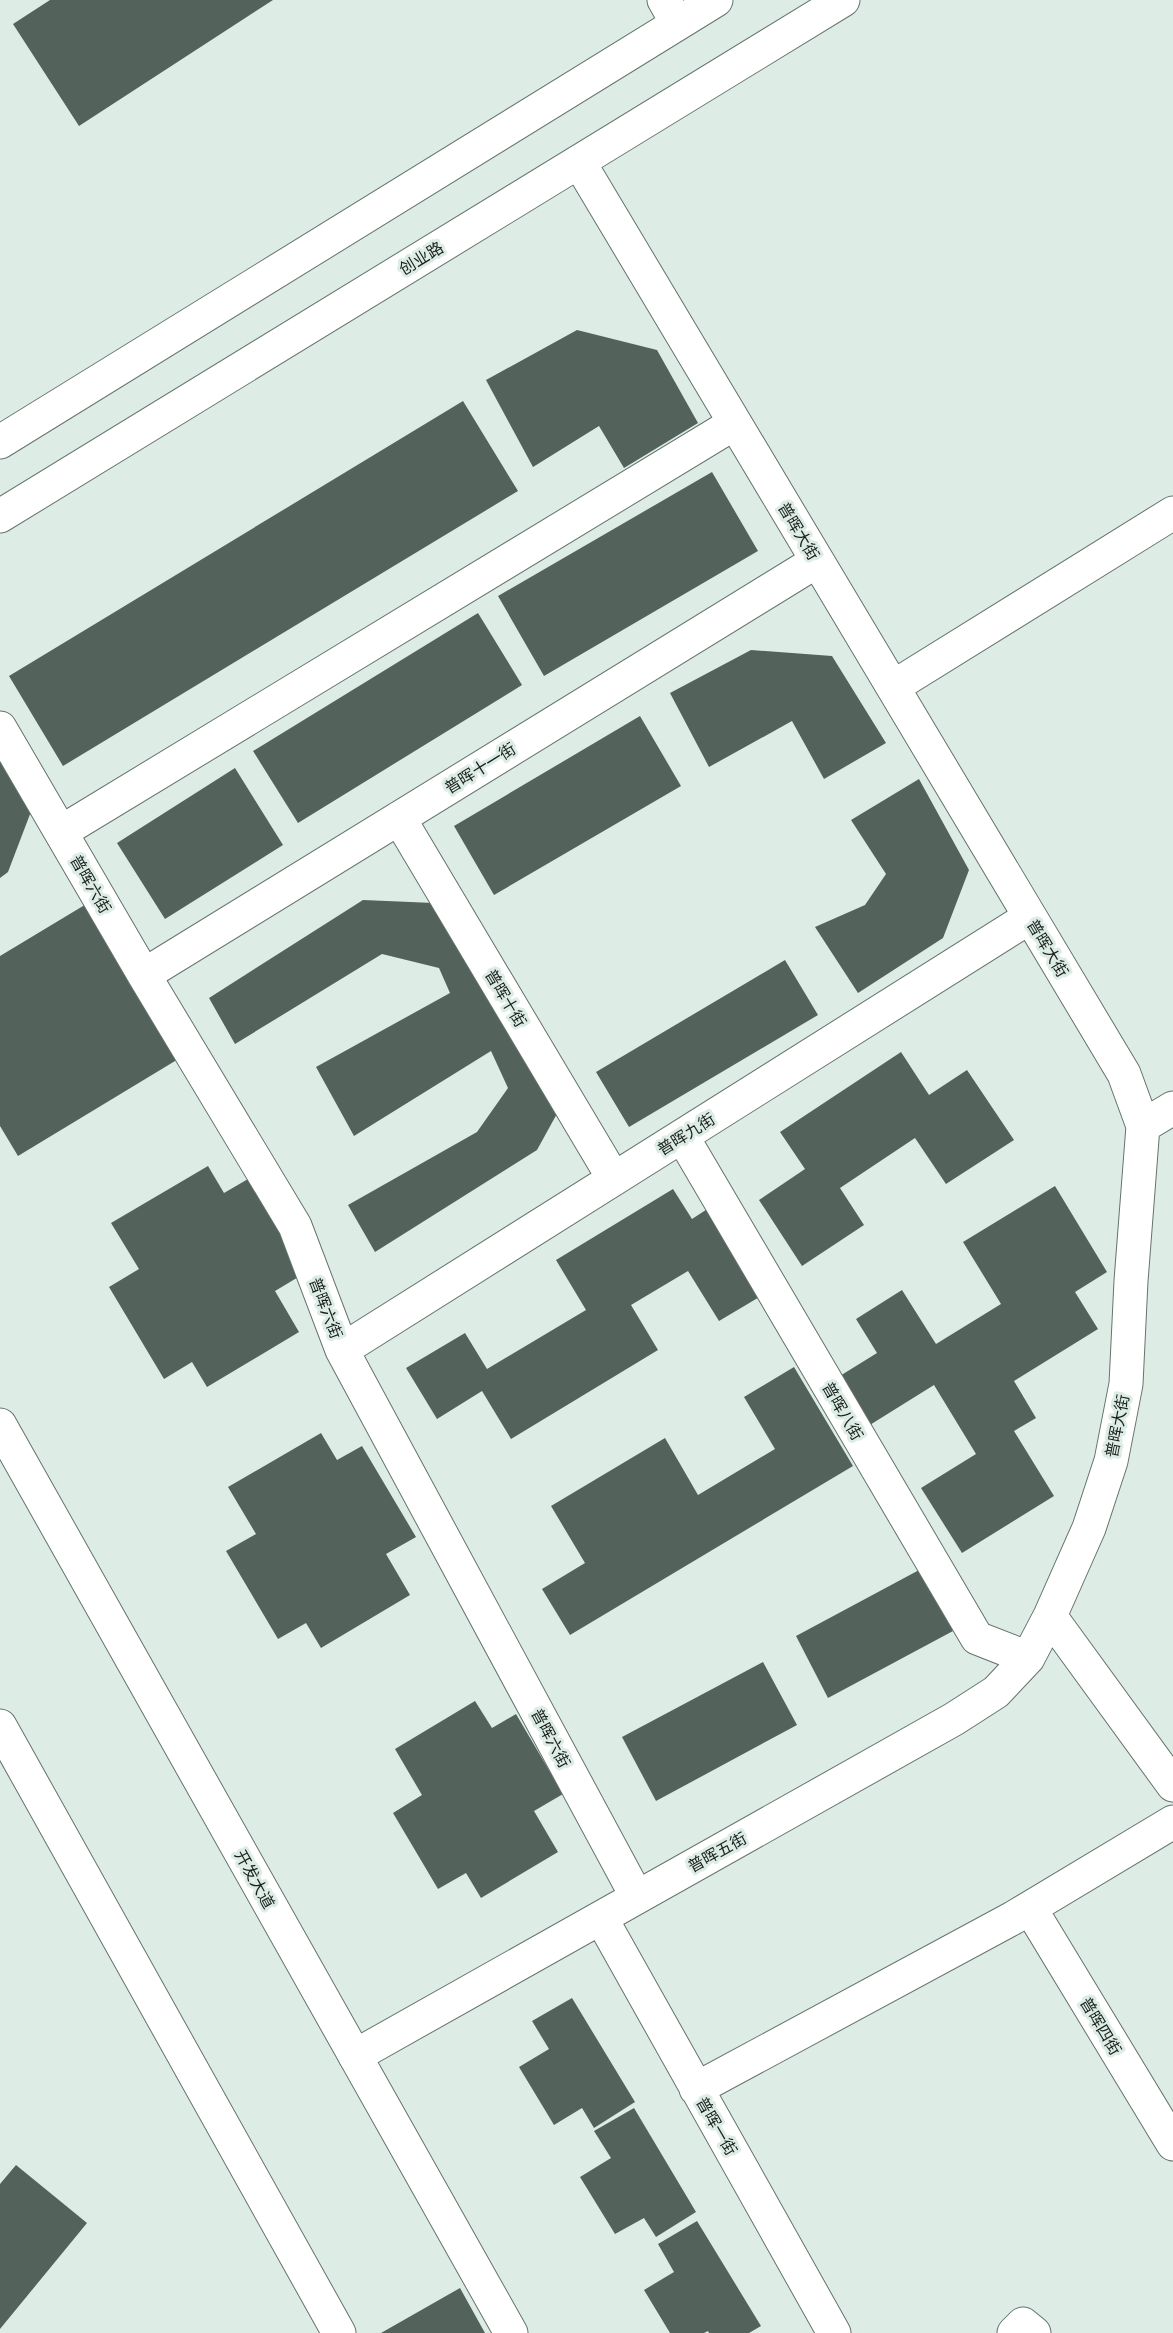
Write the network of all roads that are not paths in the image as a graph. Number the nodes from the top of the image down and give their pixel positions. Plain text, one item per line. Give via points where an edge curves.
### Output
1 (716, 0) edge
2 (843, 0) edge
3 (671, 12) edge
4 (579, 162) junction
5 (735, 423) junction
6 (0, 442) edge
7 (1173, 513) edge
8 (0, 516) edge
9 (817, 561) junction
10 (893, 687) junction
11 (0, 728) edge
12 (399, 818) junction
13 (61, 832) junction
14 (1030, 917) junction
15 (144, 975) junction
16 (1173, 1108) edge
17 (1143, 1126) junction
18 (682, 1136) junction
19 (614, 1179) junction
20 (342, 1350) junction
21 (0, 1425) edge
22 (1050, 1616) junction
23 (1028, 1658) junction
24 (0, 1726) edge
25 (1173, 1785) edge
26 (1173, 1822) edge
27 (637, 1897) junction
28 (1030, 1908) junction
29 (601, 1918) junction
30 (355, 2056) junction
31 (696, 2089) junction
32 (1173, 2144) edge
33 (339, 2333) edge
34 (511, 2333) edge
35 (834, 2333) edge
36 (1014, 2333) edge
37 (1034, 2333) edge

1 - 3 street
2 - 4 street, 创业路
3 - 6 street
4 - 5 street, 普晖大街
4 - 8 street, 创业路
5 - 9 street, 普晖大街
5 - 13 street
7 - 10 street
9 - 10 street, 普晖大街
9 - 12 street, 普晖十一街
10 - 14 street, 普晖大街
11 - 13 street, 普晖六街
12 - 15 street, 普晖十一街
12 - 19 street, 普晖十街
13 - 15 street, 普晖六街
14 - 17 street, 普晖大街 via 1124,1074
14 - 18 street, 普晖九街
15 - 20 street, 普晖六街 via 295,1226
16 - 17 street
17 - 22 street, 普晖大街 via 1124,1395 1111,1461 1089,1528
18 - 19 street, 普晖九街
18 - 23 street, 普晖八街 via 977,1638
19 - 20 street, 普晖九街
20 - 27 street, 普晖六街
21 - 30 street, 开发大道
22 - 23 street, 普晖五街
22 - 25 street
23 - 27 street, 普晖五街 via 996,1692 954,1719
24 - 33 street
26 - 28 street
27 - 29 street, 普晖五街
28 - 31 street
28 - 32 street, 普晖四街
29 - 30 street, 普晖五街
29 - 31 street, 普晖一街
30 - 34 street, 开发大道
31 - 35 street, 普晖一街
36 - 37 street via 1023,2324

